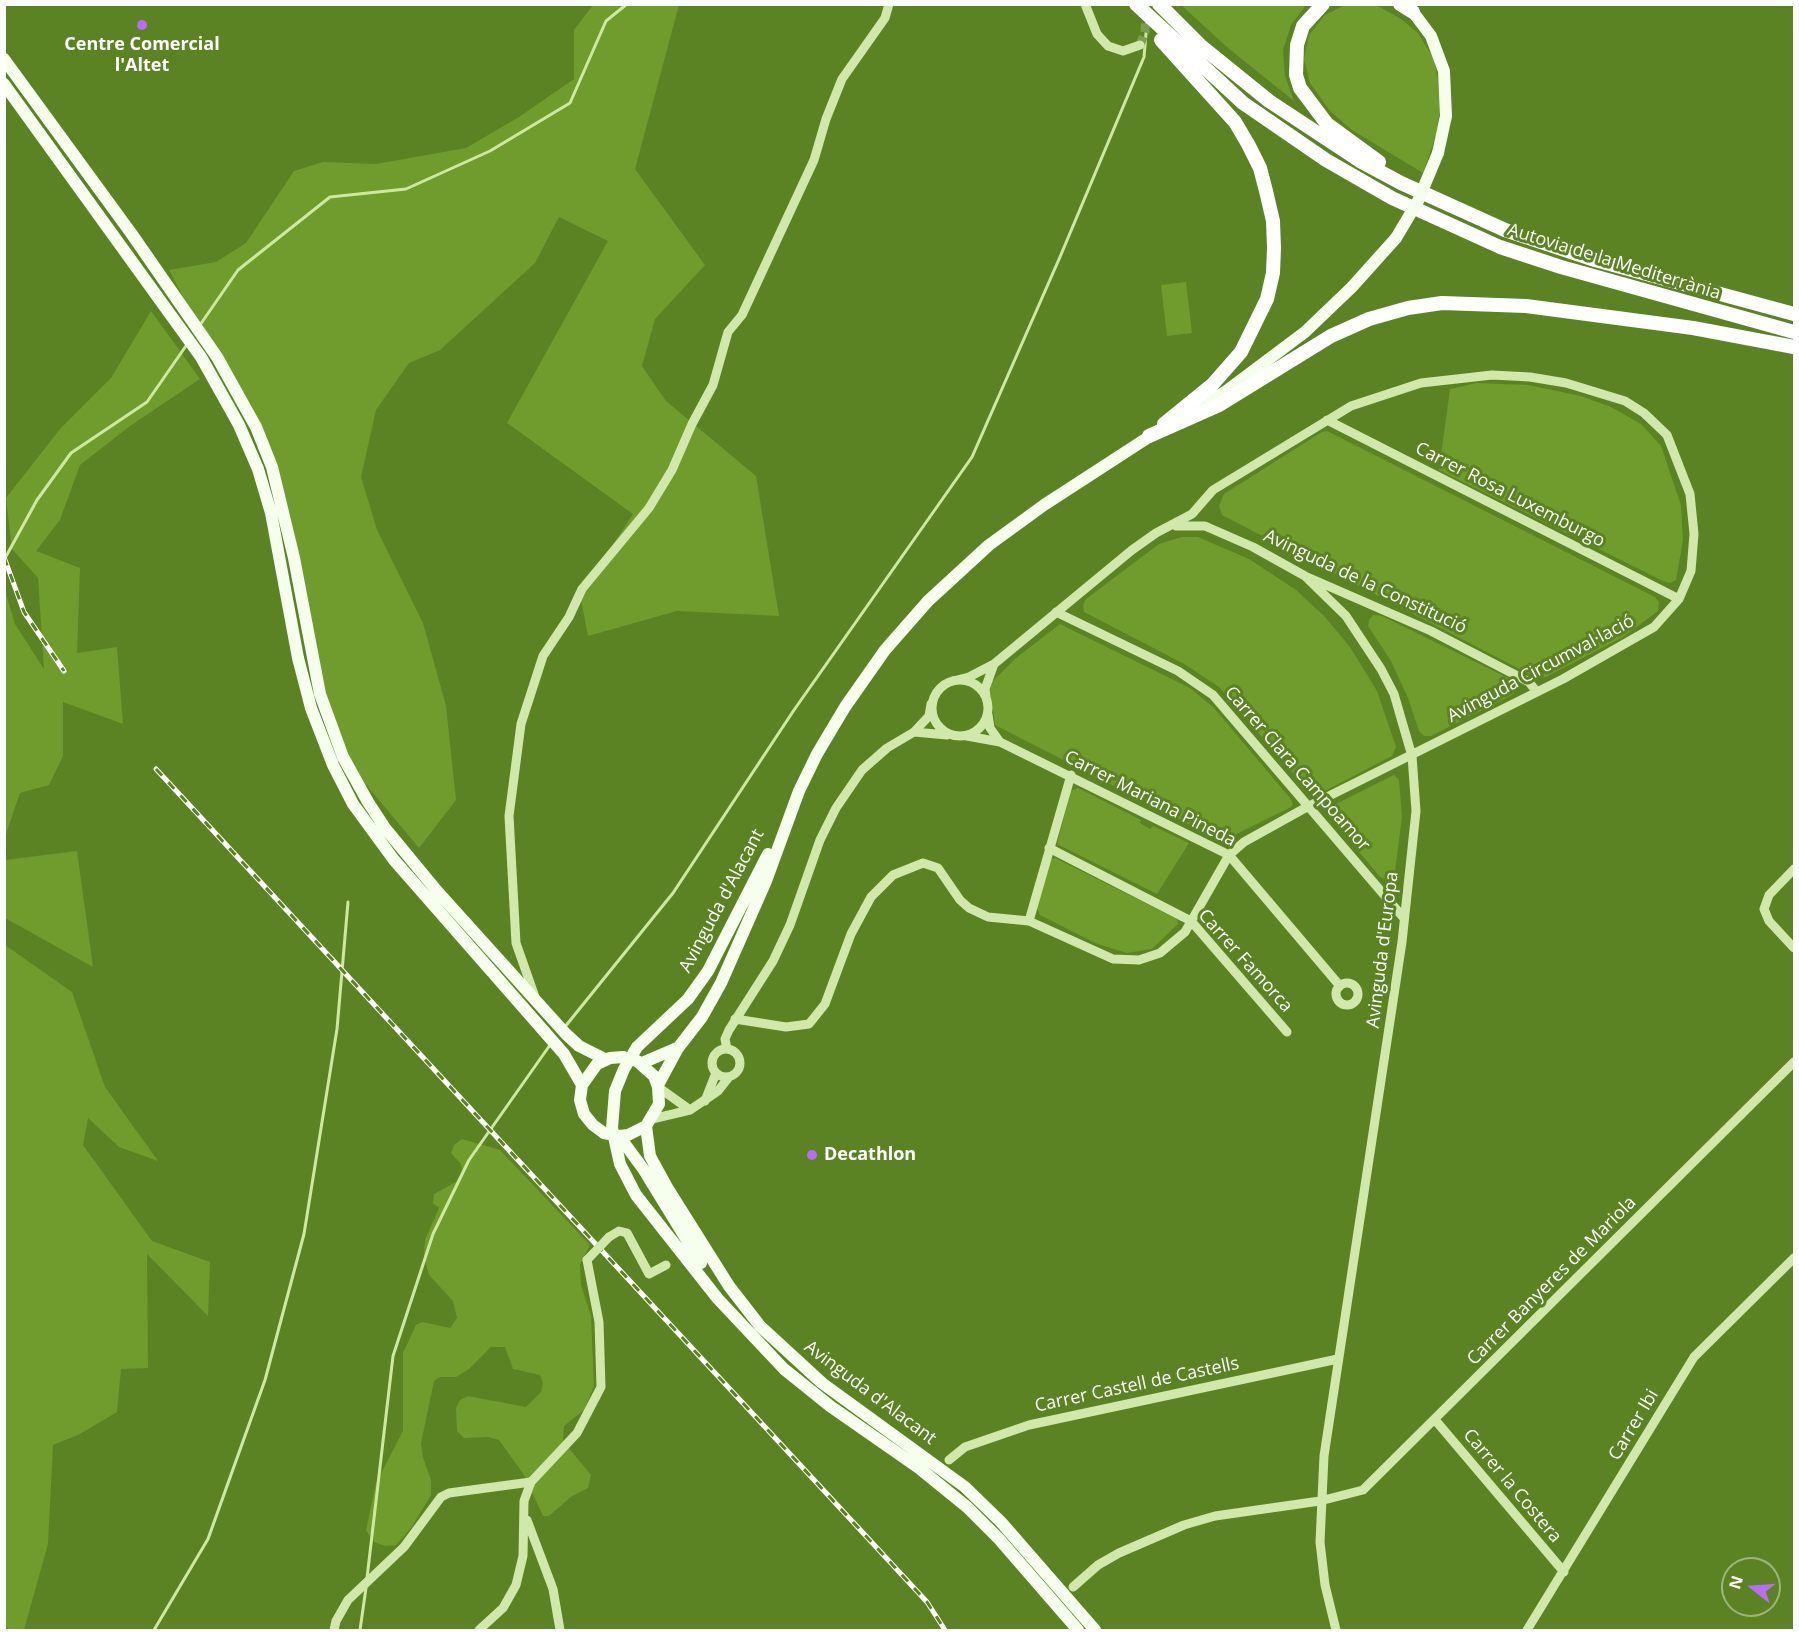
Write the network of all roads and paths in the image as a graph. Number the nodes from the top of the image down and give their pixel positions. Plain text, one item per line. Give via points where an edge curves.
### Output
1 (889, 4) edge
2 (1085, 4) edge
3 (1136, 4) edge
4 (1159, 4) edge
5 (1323, 4) edge
6 (1400, 4) edge
7 (1410, 8) edge
8 (1148, 18) junction
9 (1140, 45) dead end
10 (4, 59) edge
11 (4, 84) edge
12 (1397, 180) junction
13 (1794, 314) edge
14 (1794, 332) edge
15 (1794, 347) edge
16 (1327, 420) junction
17 (1149, 436) junction
18 (1170, 527) junction
19 (1305, 576) junction
20 (1679, 599) junction
21 (1056, 612) junction
22 (994, 664) junction
23 (957, 680) junction
24 (1536, 691) junction
25 (986, 699) junction
26 (932, 704) junction
27 (988, 711) junction
28 (914, 732) junction
29 (950, 735) junction
30 (962, 736) junction
31 (1000, 742) junction
32 (1412, 756) junction
33 (1071, 776) junction
34 (799, 791) junction
35 (1307, 807) junction
36 (1049, 848) junction
37 (1229, 855) junction
38 (1794, 869) edge
39 (1403, 917) junction
40 (1029, 921) junction
41 (1191, 921) junction
42 (1794, 948) edge
43 (1340, 986) dead end
44 (536, 1002) junction
45 (735, 1019) junction
46 (1287, 1032) dead end
47 (678, 1048) junction
48 (727, 1049) junction
49 (605, 1059) junction
50 (640, 1062) junction
51 (1794, 1062) edge
52 (716, 1073) junction
53 (729, 1077) junction
54 (582, 1085) junction
55 (658, 1086) junction
56 (705, 1101) junction
57 (690, 1110) junction
58 (649, 1123) junction
59 (619, 1136) junction
60 (1794, 1258) edge
61 (666, 1265) dead end
62 (738, 1320) junction
63 (1338, 1359) junction
64 (1436, 1420) junction
65 (950, 1460) dead end
66 (531, 1482) junction
67 (1320, 1501) junction
68 (525, 1515) junction
69 (1563, 1572) junction
70 (1073, 1587) dead end
71 (484, 1628) edge
72 (334, 1630) edge
73 (560, 1630) edge
74 (1078, 1630) edge
75 (1095, 1630) edge
76 (1336, 1630) edge
77 (1527, 1630) edge

1 - 44 street via 881,25 842,79 814,160 742,315 728,332 713,385 672,471 649,508 582,589 543,656 521,724 509,816 516,943
2 - 9 street via 1097,34 1108,46 1123,51
3 - 8 highway, Autovia de la Mediterrània
4 - 12 highway, Autovia de la Mediterrània via 1201,46 1269,101 1359,161
5 - 12 highway via 1303,26 1297,45 1296,75 1300,88 1327,124 1382,164
6 - 7 highway
7 - 17 main road, bridge via 1431,36 1444,71 1446,116 1438,153 1418,201 1395,238 1305,332 1225,392
8 - 14 highway, Autovia de la Mediterrània via 1243,103 1326,160 1392,198 1500,247 1541,261
8 - 17 highway via 1163,43 1234,122 1248,144 1266,191 1274,248 1267,299 1241,352 1212,385
10 - 44 main road via 217,357 256,427 272,467 294,558 320,694 353,776 385,828
11 - 54 main road via 201,357 239,425 271,513 311,708 353,804 394,860 564,1054
12 - 13 highway, Autovia de la Mediterrània via 1505,230 1595,260
15 - 17 highway via 1693,328 1526,306 1442,303 1369,319 1331,336 1219,405
16 - 18 street, Avinguda Circumval·lació via 1213,490 1192,514
16 - 20 street, Carrer Rosa Luxemburgo
16 - 20 street, Avinguda Circumval·lació via 1351,406 1421,382 1492,375 1530,376 1566,383 1625,401 1667,435 1690,494 1693,552
17 - 34 main road via 989,545 927,601 861,681
18 - 19 street, Avinguda de la Constitució via 1206,526
18 - 21 street, Avinguda Circumval·lació via 1132,550
19 - 24 street, Avinguda de la Constitució via 1431,631 1529,682
19 - 32 street, Avinguda d'Europa via 1346,616 1381,669 1394,694
20 - 24 street, Avinguda Circumval·lació via 1654,627 1633,641
21 - 22 street, Avinguda Circumval·lació
21 - 35 street, Carrer Clara Campoamor via 1203,686 1224,705
22 - 23 street, Avinguda Circumval·lació
22 - 25 street
23 - 25 street via 979,687
23 - 26 street via 943,684
24 - 32 street, Avinguda Circumval·lació
25 - 27 street
26 - 28 street via 929,716
26 - 29 street via 933,719
27 - 30 street via 978,731
27 - 31 street via 990,728
28 - 29 street
28 - 45 street via 875,758 844,794 820,840 785,937
29 - 30 street
30 - 31 street, Carrer Mariana Pineda
31 - 33 street, Carrer Mariana Pineda
32 - 35 street, Avinguda Circumval·lació
32 - 39 street, Avinguda d'Europa via 1416,811
33 - 36 street
33 - 37 street, Carrer Mariana Pineda
34 - 47 main road via 722,983
34 - 62 main road, Avinguda d'Alacant via 708,971 688,999 629,1059 613,1106 613,1140 628,1183
35 - 37 street, Avinguda Circumval·lació via 1244,842
35 - 39 street, Carrer Clara Campoamor
36 - 40 street
36 - 41 street, Carrer Famorca
37 - 41 street, Avinguda Circumval·lació
37 - 43 street, Carrer Mariana Pineda
38 - 42 street via 1769,895 1764,909
39 - 63 street, Avinguda d'Europa
40 - 41 street, Avinguda Circumval·lació via 1101,955 1139,960 1168,947
40 - 45 street, Avinguda Circumval·lació via 988,917 969,908 931,864 904,869 881,884 863,908 833,987 814,1020 786,1028
41 - 46 street, Carrer Famorca
44 - 49 main road via 579,1047
45 - 48 street via 725,1039
47 - 50 main road
47 - 55 main road
48 - 52 street via 718,1052 713,1060
48 - 53 street via 740,1060 737,1072
49 - 50 main road, bridge via 623,1057
49 - 54 main road via 590,1070
50 - 55 main road
51 - 64 street, Carrer Banyeres de Mariola
52 - 53 street
52 - 56 street
53 - 56 street
54 - 59 main road, bridge via 580,1100 584,1114 604,1133
55 - 57 street
55 - 58 main road via 659,1104
56 - 57 street
57 - 58 street
58 - 59 main road
58 - 75 main road, Avinguda d'Alacant via 650,1156 668,1189 729,1286 760,1326 822,1383 971,1493
59 - 62 main road, Avinguda d'Alacant
60 - 69 street, Carrer Ibi via 1694,1357
61 - 66 street, bridge via 649,1274 627,1233 619,1231 587,1260 599,1322 601,1387 577,1433
62 - 74 main road, Avinguda d'Alacant via 798,1382 967,1507
63 - 65 street, Carrer Castell de Castells via 1029,1425 964,1447
63 - 67 street, Avinguda d'Europa
64 - 67 street, Carrer Banyeres de Mariola via 1364,1490
64 - 69 street, Carrer la Costera
66 - 68 street via 524,1501
66 - 72 street via 441,1497 404,1547 348,1600
67 - 70 street, Carrer Banyeres de Mariola via 1253,1509 1184,1525 1119,1553
67 - 76 street, Avinguda d'Europa via 1325,1586
68 - 71 street via 523,1556 514,1591
68 - 73 street via 553,1589
69 - 77 street, Carrer Ibi

